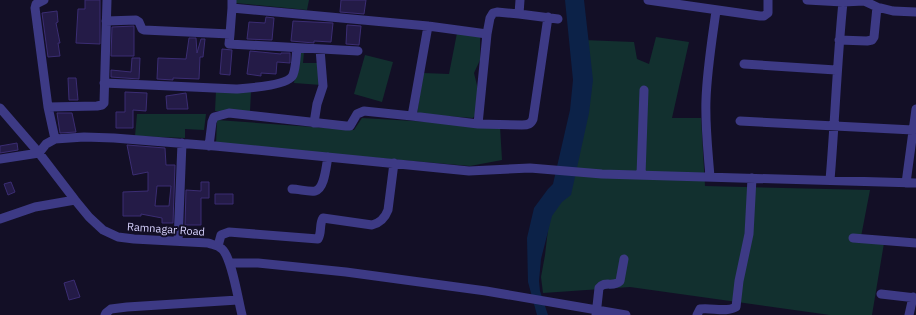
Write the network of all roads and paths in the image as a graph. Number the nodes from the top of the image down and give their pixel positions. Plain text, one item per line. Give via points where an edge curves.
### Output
1 (44, 0) edge
2 (107, 0) edge
3 (520, 0) edge
4 (648, 0) edge
5 (768, 0) edge
6 (807, 0) edge
7 (670, 2) edge
8 (843, 2) junction
9 (232, 4) edge
10 (877, 7) junction
11 (716, 11) junction
12 (916, 12) edge
13 (519, 14) junction
14 (548, 18) junction
15 (558, 19) dead end
16 (106, 21) junction
17 (428, 26) junction
18 (230, 34) junction
19 (487, 34) junction
20 (839, 40) junction
21 (298, 48) junction
22 (320, 49) junction
23 (358, 51) dead end
24 (744, 64) dead end
25 (836, 70) junction
26 (104, 83) junction
27 (644, 90) dead end
28 (48, 107) junction
29 (0, 108) edge
30 (916, 109) edge
31 (412, 116) junction
32 (740, 120) dead end
33 (314, 123) junction
34 (478, 124) junction
35 (834, 126) junction
36 (914, 127) edge
37 (55, 139) junction
38 (182, 143) junction
39 (209, 146) junction
40 (39, 153) junction
41 (328, 157) junction
42 (0, 159) edge
43 (394, 163) junction
44 (641, 175) junction
45 (710, 177) junction
46 (752, 178) junction
47 (830, 180) junction
48 (906, 183) junction
49 (916, 183) edge
50 (292, 189) dead end
51 (75, 200) junction
52 (0, 219) edge
53 (853, 238) dead end
54 (178, 241) junction
55 (916, 243) edge
56 (218, 246) junction
57 (624, 258) dead end
58 (230, 263) junction
59 (881, 294) dead end
60 (914, 298) edge
61 (238, 300) junction
62 (596, 313) edge
63 (105, 315) edge
64 (242, 315) edge
65 (626, 315) edge
66 (697, 315) edge
67 (909, 315) edge

1 - 28 street via 36,4 35,8
2 - 16 street
3 - 13 street
4 - 7 street
5 - 11 street via 768,13 764,16
6 - 8 street
7 - 11 street
8 - 10 street via 864,1
8 - 20 street
9 - 17 street
9 - 18 street
10 - 12 street
10 - 20 street via 872,40
11 - 45 street via 706,99
13 - 14 street
13 - 19 street via 493,13
14 - 15 street
14 - 34 street via 531,123
16 - 18 street via 136,20 144,30
16 - 26 street
17 - 19 street
17 - 31 street
18 - 21 street via 229,44
19 - 34 street
20 - 25 street
21 - 22 street
21 - 26 street via 293,75 281,83 236,89
22 - 23 street
22 - 33 street via 323,86
24 - 25 street
25 - 35 street
26 - 28 street via 102,105
27 - 44 street
28 - 37 street
29 - 40 street, Ramnagar Road
30 - 36 street
31 - 33 street via 364,110 350,126
31 - 34 street
32 - 35 street
33 - 39 street via 224,114 214,117
35 - 36 street
35 - 47 street
36 - 48 street
37 - 38 street via 92,137
37 - 40 street via 46,144
38 - 39 street
38 - 54 street
39 - 41 street
40 - 42 street
40 - 51 street, Ramnagar Road
41 - 43 street
41 - 50 street via 320,189
43 - 44 street via 469,171 544,169
43 - 56 street via 388,210 377,224 324,218 318,239 229,232 221,235
44 - 45 street
45 - 46 street
46 - 47 street
46 - 66 street via 749,234 736,307 700,309
47 - 48 street
48 - 49 street
51 - 52 street via 35,208
51 - 54 street, Ramnagar Road via 98,225 112,235
53 - 55 street
54 - 56 street, Ramnagar Road
56 - 58 street, Ramnagar Road
57 - 62 street via 620,282 601,285 599,288
58 - 61 street, Ramnagar Road
58 - 62 street via 258,263 346,272 486,291
59 - 60 street
60 - 67 street
61 - 63 street via 127,307 111,310
61 - 64 street, Ramnagar Road
62 - 65 street

